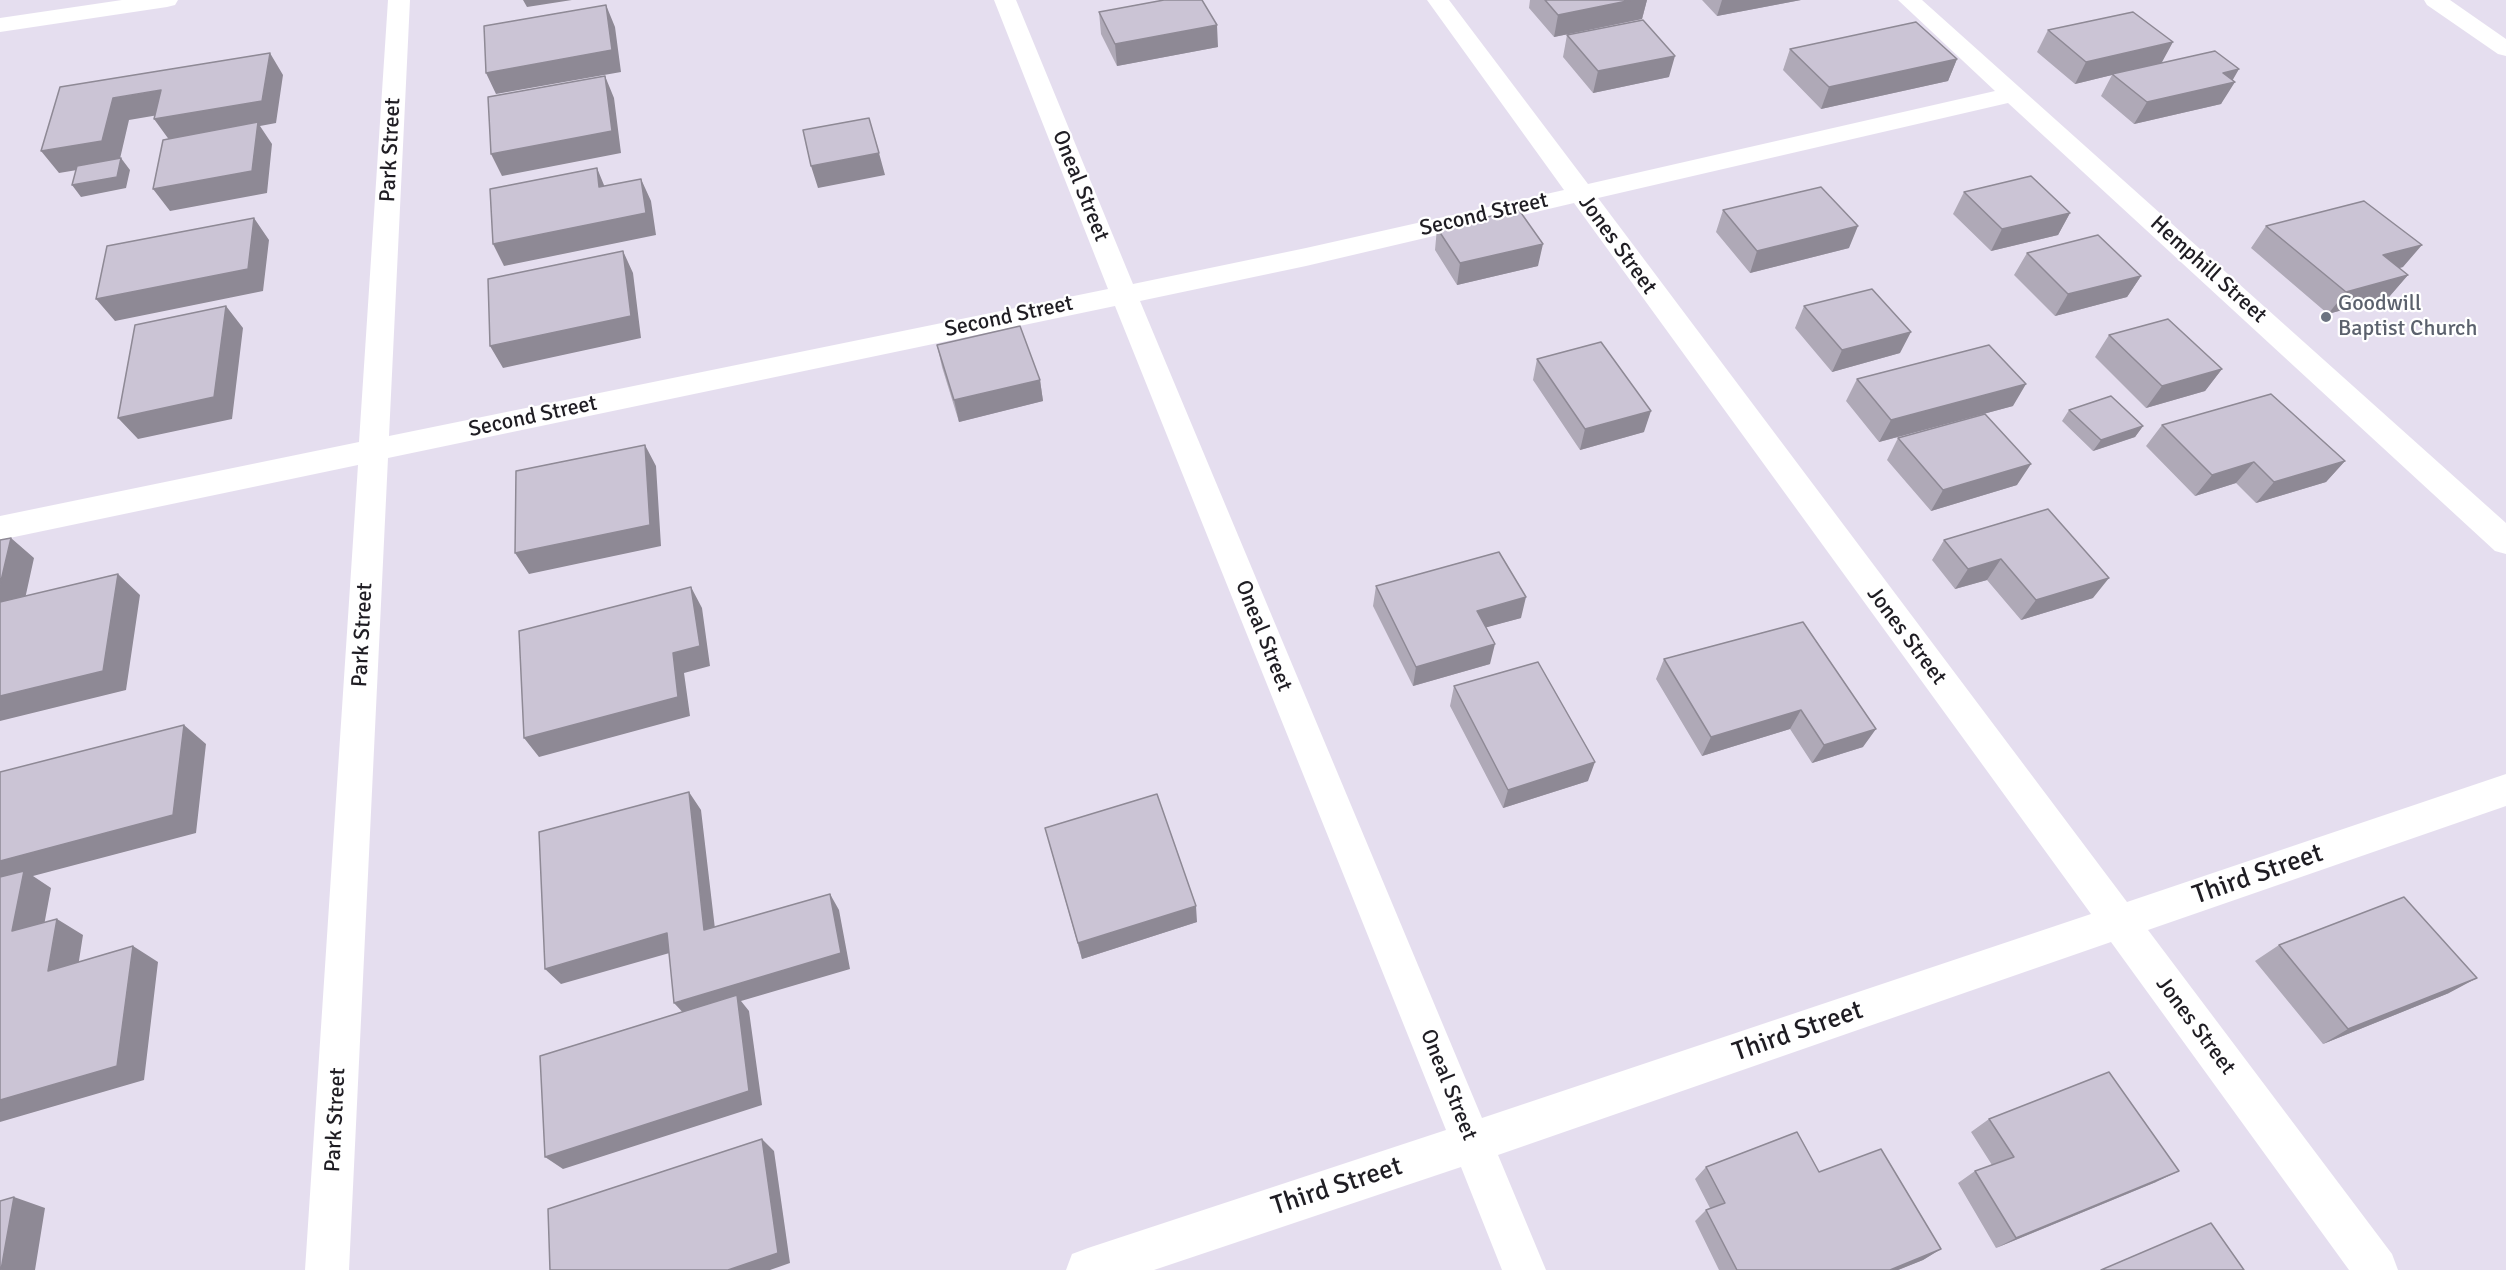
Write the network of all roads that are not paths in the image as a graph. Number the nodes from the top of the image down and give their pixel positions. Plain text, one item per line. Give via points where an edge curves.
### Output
1 (167, 0) edge
2 (399, 0) edge
3 (1005, 0) edge
4 (1438, 0) edge
5 (1909, 0) edge
6 (2435, 0) edge
7 (0, 25) edge
8 (2506, 49) edge
9 (2015, 94) junction
10 (1579, 193) junction
11 (1123, 293) junction
12 (374, 450) junction
13 (0, 528) edge
14 (2506, 542) edge
15 (2506, 790) edge
16 (2119, 923) junction
17 (1471, 1143) junction
18 (327, 1270) edge
19 (1088, 1270) edge
20 (1524, 1270) edge
21 (2376, 1270) edge

1 - 7 street
2 - 12 street, Park Street
3 - 11 street, Oneal Street
4 - 10 street, Jones Street
5 - 9 street, Hemphill Street
6 - 8 street
9 - 10 street, Second Street
9 - 14 street, Hemphill Street
10 - 11 street, Second Street via 1306,257
10 - 16 street, Jones Street
11 - 12 street, Second Street
11 - 17 street, Oneal Street
12 - 13 street, Second Street
12 - 18 street, Park Street
15 - 16 street, Third Street
16 - 17 street, Third Street
16 - 21 street, Jones Street
17 - 19 street, Third Street
17 - 20 street, Oneal Street

